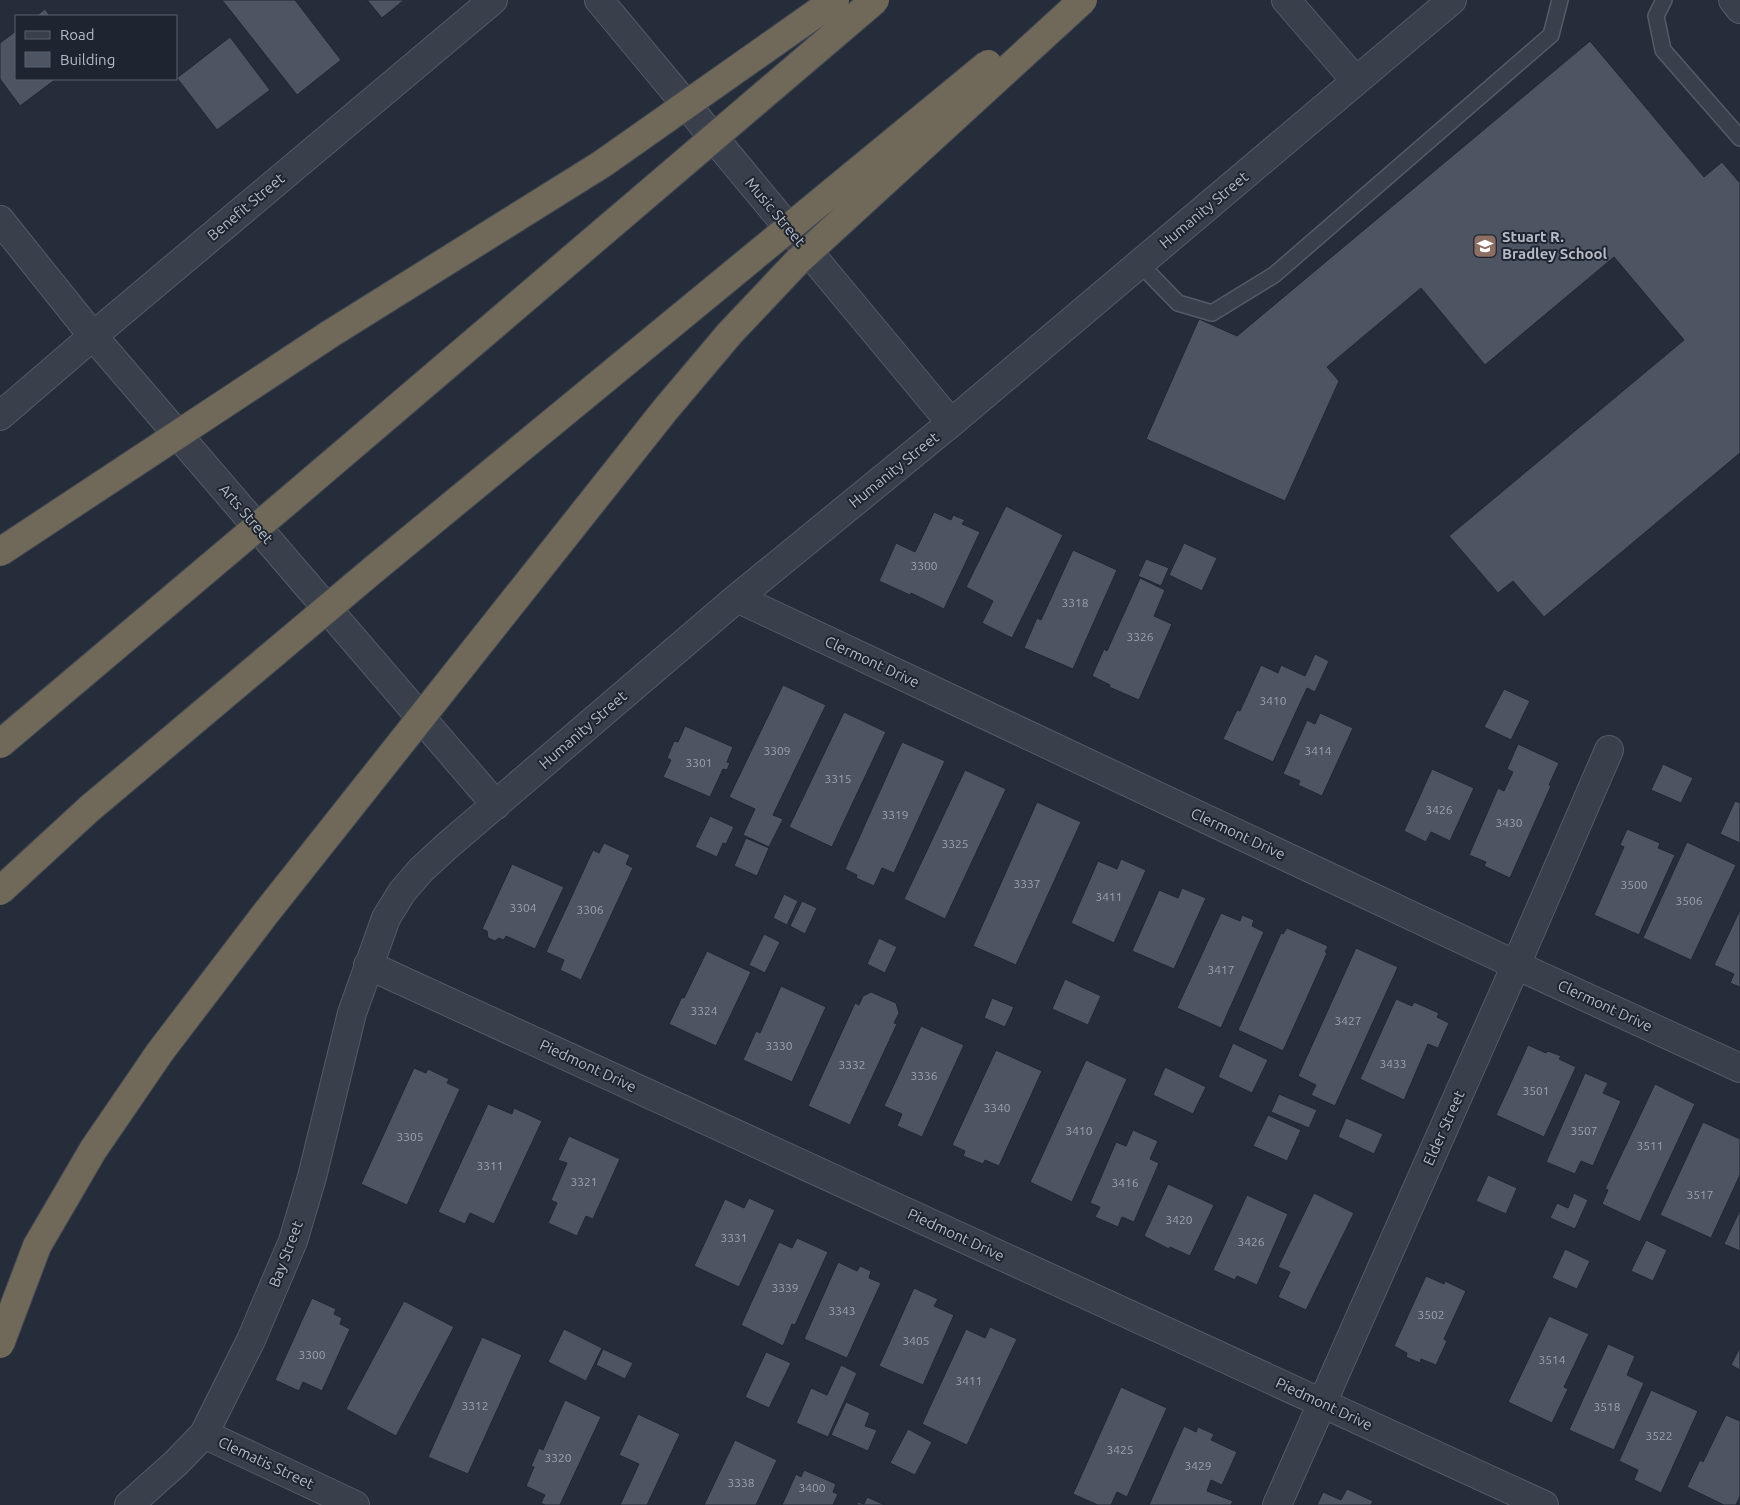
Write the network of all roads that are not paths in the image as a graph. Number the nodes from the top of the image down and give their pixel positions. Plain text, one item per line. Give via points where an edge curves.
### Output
1 (493, 0) edge
2 (598, 0) edge
3 (835, 0) edge
4 (875, 0) edge
5 (1066, 0) edge
6 (1084, 0) edge
7 (1286, 0) edge
8 (1560, 0) edge
9 (1664, 0) edge
10 (1733, 0) edge
11 (1445, 2) edge
12 (1740, 9) edge
13 (1356, 81) junction
14 (1740, 138) edge
15 (0, 220) edge
16 (1140, 264) junction
17 (93, 336) junction
18 (0, 416) edge
19 (951, 423) junction
20 (0, 552) edge
21 (737, 598) junction
22 (0, 744) edge
23 (1609, 750) dead end
24 (496, 805) junction
25 (0, 891) edge
26 (368, 965) junction
27 (1516, 965) junction
28 (1740, 1068) edge
29 (0, 1344) edge
30 (1323, 1404) junction
31 (204, 1434) junction
32 (129, 1505) edge
33 (355, 1505) edge
34 (1277, 1505) edge
35 (1544, 1505) edge

1 - 17 street, Benefit Street
2 - 19 street, Music Street
3 - 20 highway, bridge via 602,164 330,334
4 - 22 highway, bridge
5 - 25 highway, bridge via 358,582 96,802
6 - 29 highway, bridge via 799,260 730,333 665,410 266,913 160,1052 93,1150 37,1246
7 - 13 street
8 - 16 lane via 1551,35 1274,275 1212,313 1178,303
9 - 14 lane via 1656,16 1663,50
10 - 12 street
11 - 13 street, Humanity Street
13 - 16 street, Humanity Street
15 - 17 street, Arts Street
16 - 19 street, Humanity Street
17 - 18 street, Benefit Street
17 - 24 street, Arts Street
19 - 21 street, Humanity Street
21 - 24 street, Humanity Street
21 - 27 street, Clermont Drive
23 - 27 street, Elder Street
24 - 26 street, Humanity Street via 434,858 402,892 386,918
26 - 30 street, Piedmont Drive
26 - 31 street, Bay Street via 352,1013 293,1241 251,1340
27 - 28 street, Clermont Drive
27 - 30 street, Elder Street
30 - 34 street, Elder Street
30 - 35 street, Piedmont Drive
31 - 32 street, Bay Street
31 - 33 street, Clematis Street

